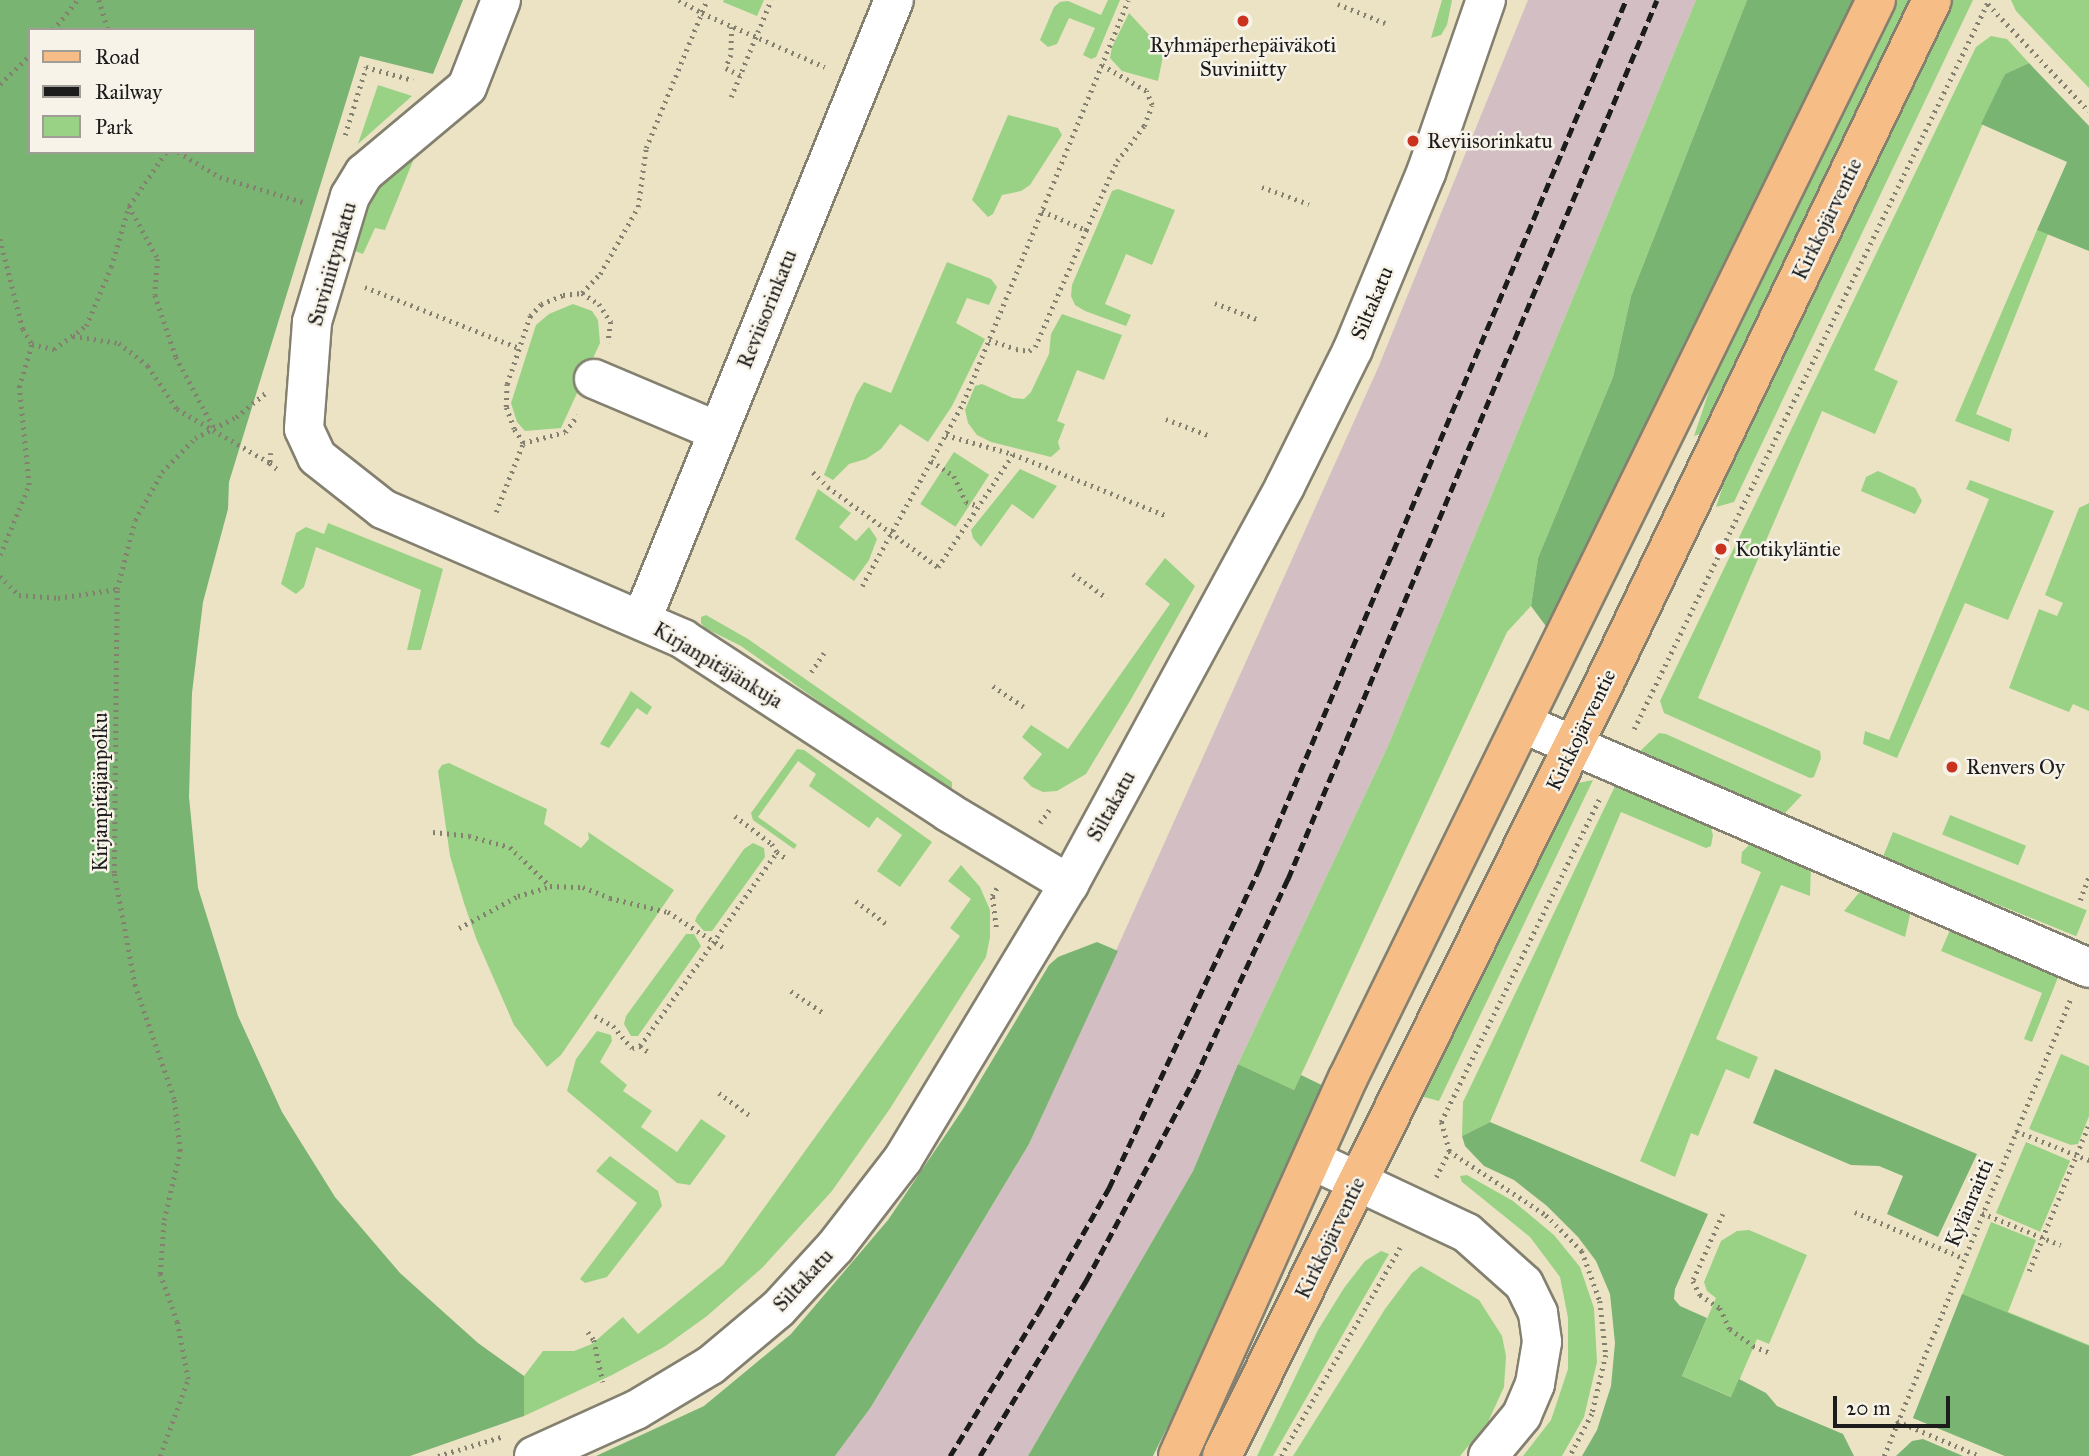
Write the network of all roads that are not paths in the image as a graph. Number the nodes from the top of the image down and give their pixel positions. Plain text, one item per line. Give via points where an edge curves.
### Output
1 (501, 0) edge
2 (894, 0) edge
3 (1486, 0) edge
4 (1876, 0) edge
5 (1932, 0) edge
6 (594, 379) dead end
7 (718, 430) junction
8 (317, 457) joint
9 (642, 620) junction
10 (1524, 724) junction
11 (1574, 744) junction
12 (1069, 884) junction
13 (2087, 966) edge
14 (1312, 1160) junction
15 (1358, 1182) junction
16 (519, 1446) edge
17 (1178, 1456) edge
18 (1222, 1456) edge
19 (1488, 1456) edge

1 - 8 street, Suviniitynkatu via 467,87 357,181 312,322 304,429
2 - 7 street, Reviisorinkatu
3 - 12 street, Siltakatu via 1426,173 1353,349 1285,486
4 - 10 main road
5 - 11 main road, Kirkkojärventie
6 - 7 street
7 - 9 street, Reviisorinkatu
8 - 9 street, Kirjanpitäjänkuja via 383,509
9 - 12 street, Kirjanpitäjänkuja via 683,639 948,812
10 - 11 street
10 - 14 main road
11 - 13 street
11 - 15 main road, Kirkkojärventie
12 - 16 street, Siltakatu via 903,1159 835,1247 778,1308 711,1365 636,1410
14 - 15 street
14 - 17 main road
15 - 18 main road, Kirkkojärventie
15 - 19 street via 1467,1233 1524,1284 1538,1313 1542,1342 1535,1384 1521,1415

